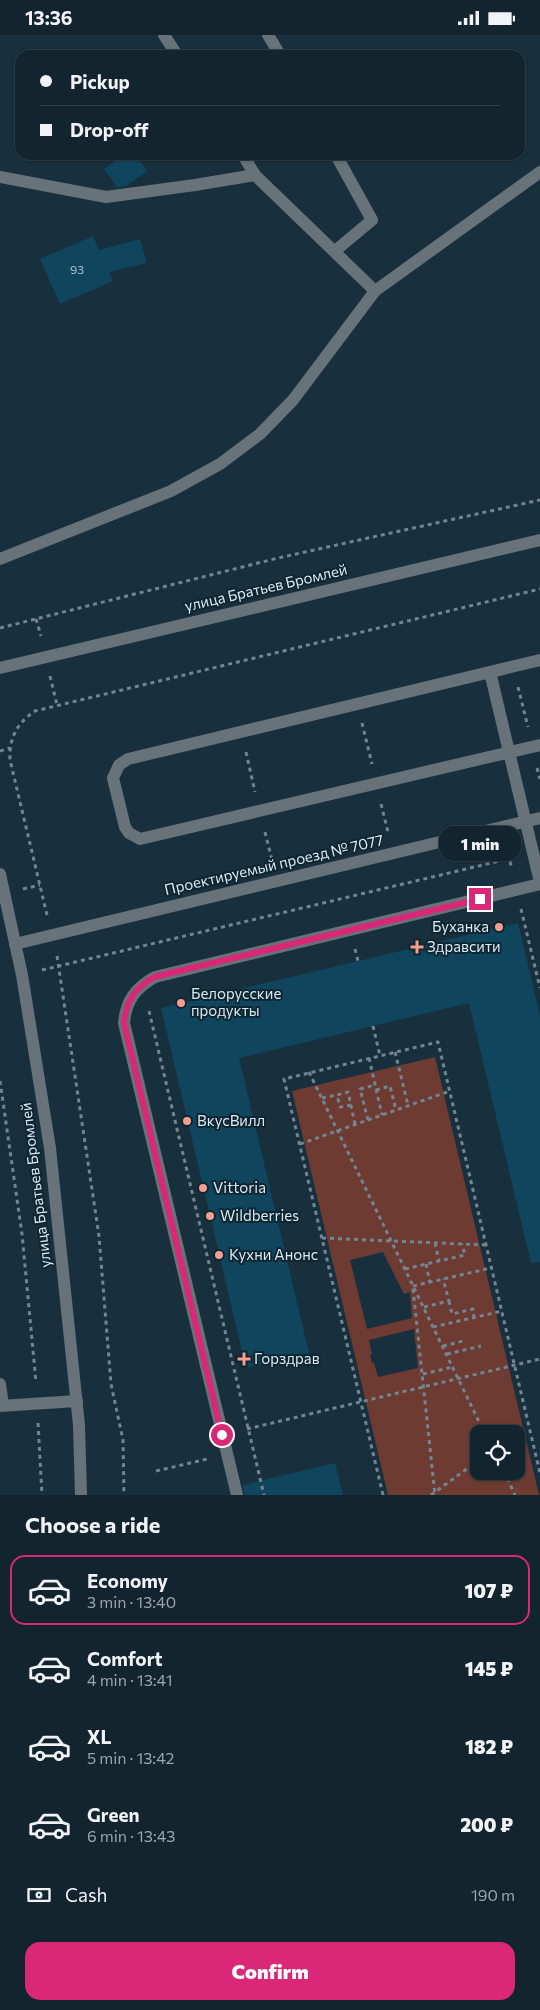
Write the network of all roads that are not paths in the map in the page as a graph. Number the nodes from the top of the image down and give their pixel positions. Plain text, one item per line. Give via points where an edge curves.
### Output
1 (164, 35) edge
2 (268, 35) edge
3 (174, 50) edge
4 (277, 50) edge
5 (246, 160) edge
6 (339, 160) edge
7 (540, 172) edge
8 (256, 175) junction
9 (0, 177) edge
10 (334, 251) junction
11 (376, 291) junction
12 (540, 540) edge
13 (0, 559) edge
14 (540, 660) edge
15 (0, 669) edge
16 (490, 672) junction
17 (536, 746) edge
18 (509, 752) junction
19 (540, 818) edge
20 (526, 821) junction
21 (0, 875) edge
22 (540, 883) edge
23 (15, 944) junction
24 (0, 1384) edge
25 (77, 1401) junction
26 (1, 1406) edge
27 (81, 1495) edge
28 (236, 1495) edge

1 - 3 street
2 - 4 street
5 - 8 street
6 - 10 street via 372,219
7 - 11 street
8 - 9 street via 106,197
8 - 10 street
10 - 11 street
11 - 13 street via 294,400 260,434 220,464 171,491
12 - 15 street, улица Братьев Бромлей
14 - 16 street
16 - 18 street
16 - 18 street via 128,759 118,765 113,778 125,827 140,839 148,839
17 - 18 street
18 - 20 street
19 - 20 street, Проектируемый проезд № 7077
20 - 22 street
20 - 23 street, Проектируемый проезд № 7077
21 - 23 street, улица Братьев Бромлей
22 - 28 street via 154,977 135,991 129,1001 124,1023
23 - 25 street, улица Братьев Бромлей via 50,1148
24 - 26 street
25 - 26 street
25 - 27 street, улица Братьев Бромлей

